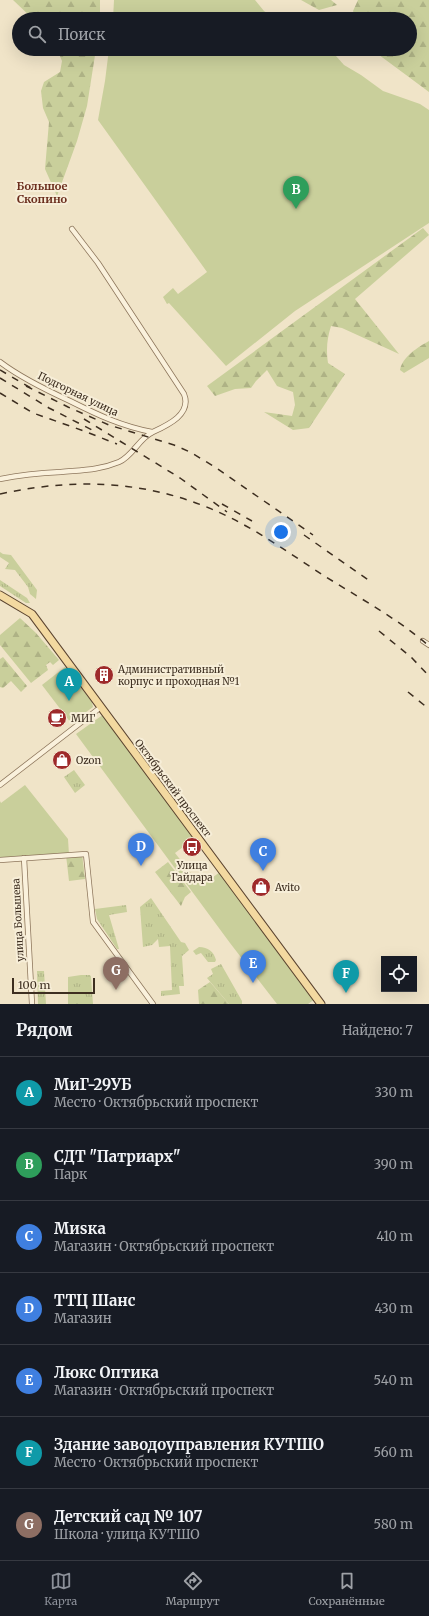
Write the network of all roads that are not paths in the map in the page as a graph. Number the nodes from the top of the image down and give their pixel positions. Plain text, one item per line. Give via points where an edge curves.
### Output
1 (72, 229) dead end
2 (0, 362) edge
3 (152, 432) junction
4 (0, 479) edge
5 (0, 595) edge
6 (423, 641) dead end
7 (429, 645) edge
8 (101, 707) junction
9 (0, 785) edge
10 (24, 858) junction
11 (0, 860) edge
12 (32, 1004) edge
13 (153, 1004) edge
14 (321, 1004) edge

1 - 3 street via 98,263 186,399 181,414 165,427
2 - 3 street, Подгорная улица via 53,393 109,420 126,427
3 - 4 street via 120,462 97,469
5 - 8 main road, Октябрьский проспект via 32,614
6 - 7 street
8 - 9 street
8 - 14 main road, Октябрьский проспект
10 - 11 street
10 - 12 street, улица Большева
10 - 13 street via 86,854 93,922

